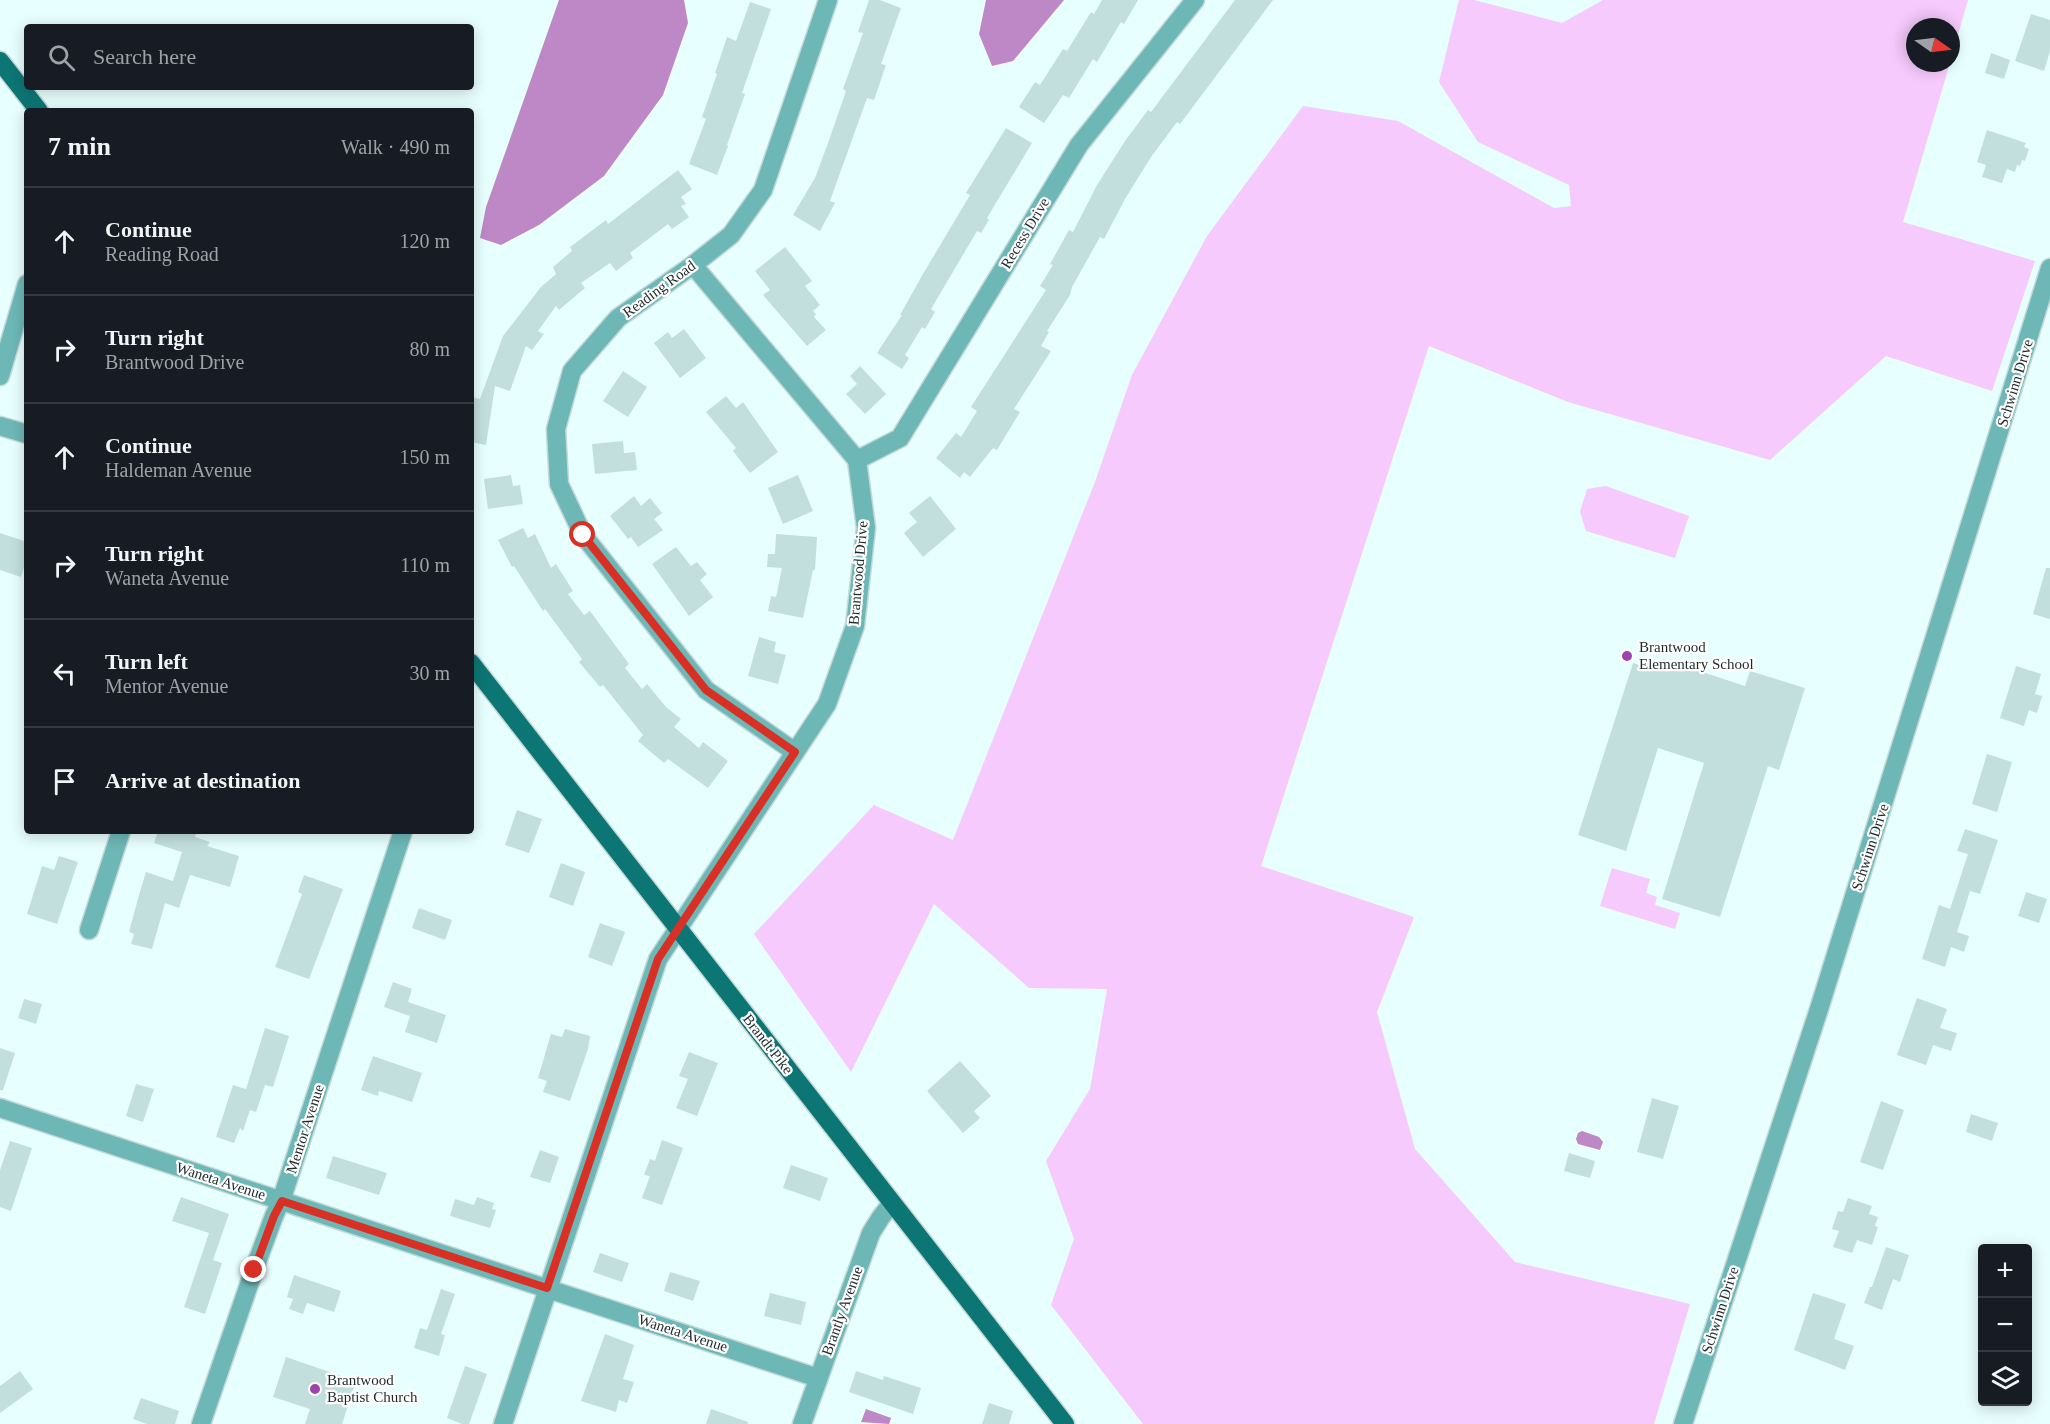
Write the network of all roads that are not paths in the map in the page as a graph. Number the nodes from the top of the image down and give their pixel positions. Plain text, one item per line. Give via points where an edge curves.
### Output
1 (828, 0) edge
2 (1195, 0) edge
3 (0, 61) edge
4 (37, 108) edge
5 (693, 265) junction
6 (2050, 268) edge
7 (24, 294) edge
8 (0, 376) edge
9 (0, 426) edge
10 (24, 433) edge
11 (857, 460) junction
12 (474, 667) edge
13 (795, 752) junction
14 (120, 834) edge
15 (403, 834) edge
16 (678, 928) junction
17 (89, 930) dead end
18 (0, 1108) edge
19 (282, 1201) junction
20 (892, 1203) junction
21 (547, 1288) junction
22 (818, 1378) junction
23 (201, 1424) edge
24 (503, 1424) edge
25 (802, 1424) edge
26 (1065, 1424) edge
27 (1683, 1424) edge

1 - 5 street, Reading Road via 763,190 731,235
2 - 11 street, Recess Drive via 1079,145 900,438
3 - 4 main road
5 - 11 street
5 - 13 street, Reading Road via 618,318 572,371 556,429 560,484 583,535 706,690
6 - 27 street, Schwinn Drive via 1819,1008
7 - 8 street
9 - 10 street
11 - 13 street, Brantwood Drive via 866,528 855,626 827,704
12 - 16 main road, Brandt Pike
13 - 16 street, Brantwood Drive
14 - 17 street
15 - 19 street, Mentor Avenue
16 - 20 main road, Brandt Pike
16 - 21 street, Brantwood Drive via 658,959
18 - 19 street, Waneta Avenue
19 - 21 street, Waneta Avenue
19 - 23 street, Mentor Avenue
20 - 22 street, Brantly Avenue via 872,1233
20 - 26 main road, Brandt Pike
21 - 22 street, Waneta Avenue
21 - 24 street, Brantwood Drive
22 - 25 street, Brantly Avenue

